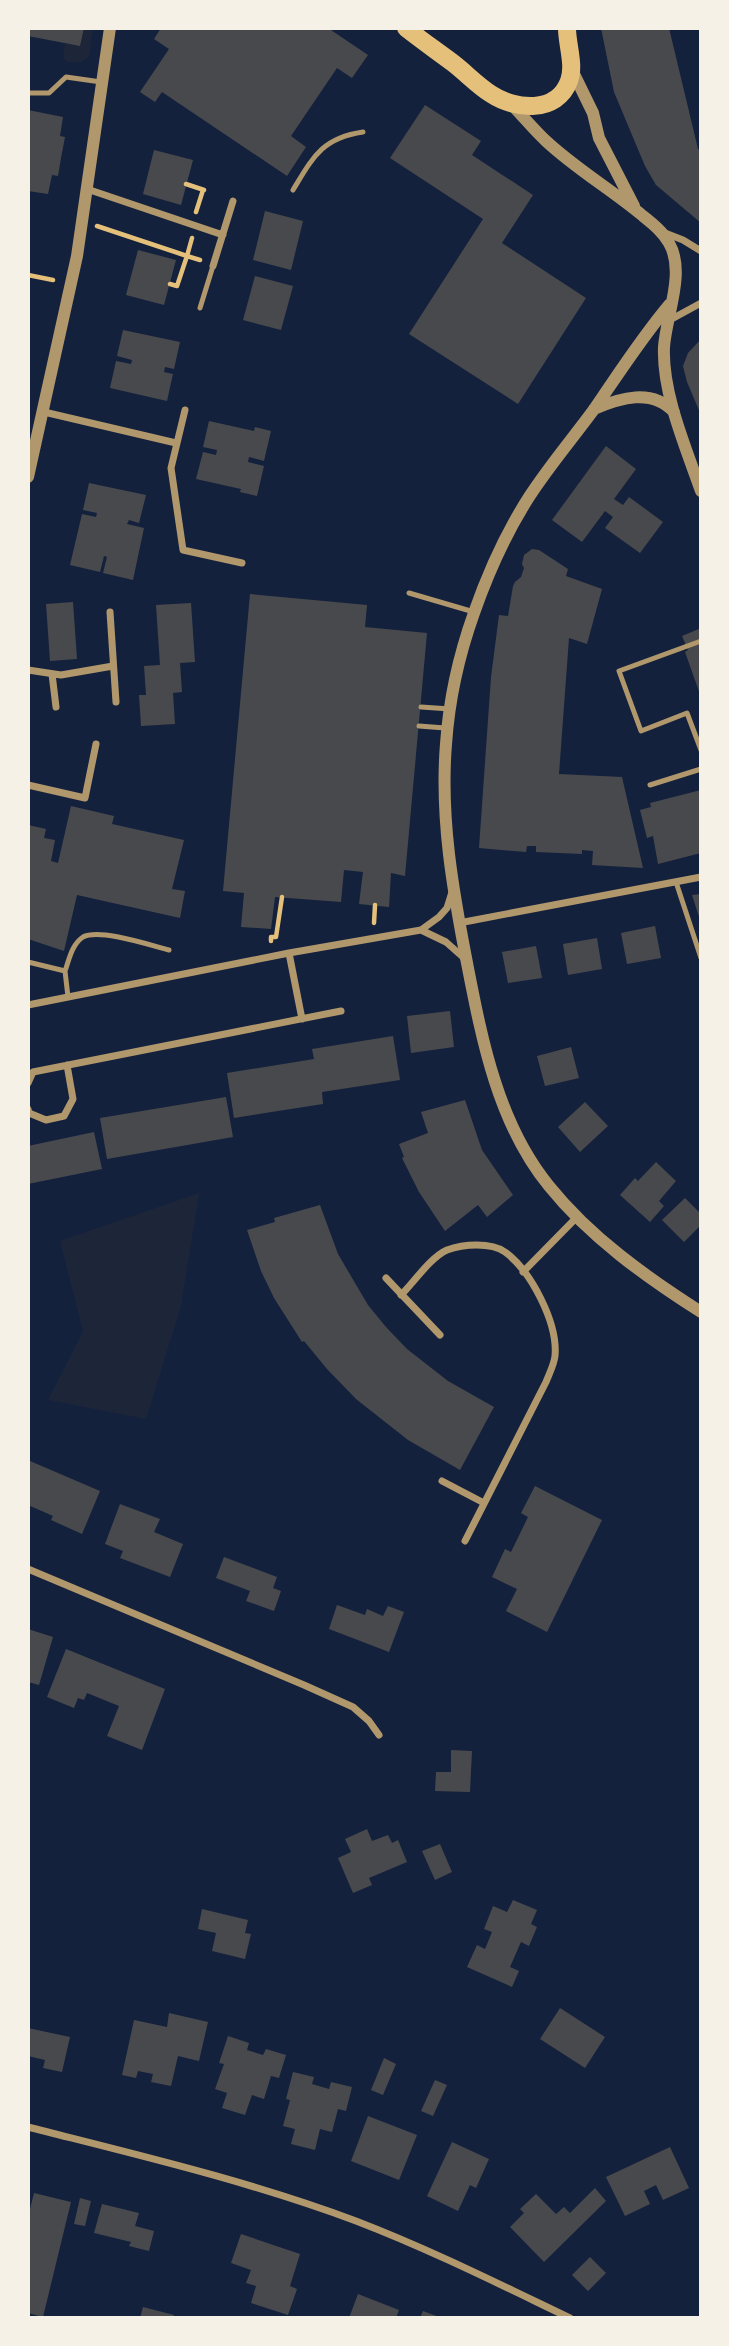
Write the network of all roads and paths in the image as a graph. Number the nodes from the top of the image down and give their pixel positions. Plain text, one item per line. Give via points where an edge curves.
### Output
1 (110, 28) edge
2 (405, 28) edge
3 (567, 28) edge
4 (571, 69) junction
5 (101, 82) junction
6 (28, 93) edge
7 (509, 103) junction
8 (363, 132) dead end
9 (186, 184) dead end
10 (87, 189) junction
11 (293, 190) dead end
12 (233, 201) dead end
13 (185, 208) dead end
14 (636, 210) junction
15 (96, 226) dead end
16 (661, 231) junction
17 (223, 235) junction
18 (193, 237) dead end
19 (701, 251) edge
20 (187, 256) junction
21 (205, 261) dead end
22 (213, 266) joint
23 (28, 275) edge
24 (71, 284) junction
25 (170, 284) dead end
26 (701, 303) edge
27 (670, 304) junction
28 (200, 307) dead end
29 (668, 321) junction
30 (593, 409) junction
31 (185, 410) dead end
32 (44, 412) junction
33 (675, 413) junction
34 (177, 443) junction
35 (28, 477) edge
36 (701, 491) edge
37 (242, 563) dead end
38 (409, 593) dead end
39 (110, 612) dead end
40 (474, 612) junction
41 (701, 641) edge
42 (113, 666) junction
43 (28, 670) edge
44 (52, 674) junction
45 (116, 702) dead end
46 (56, 706) dead end
47 (421, 707) dead end
48 (450, 709) junction
49 (419, 726) dead end
50 (448, 728) junction
51 (96, 744) dead end
52 (701, 750) edge
53 (701, 769) edge
54 (28, 785) edge
55 (649, 785) dead end
56 (701, 877) edge
57 (676, 882) junction
58 (453, 891) junction
59 (282, 897) dead end
60 (375, 905) dead end
61 (459, 923) junction
62 (373, 930) dead end
63 (421, 930) junction
64 (270, 949) dead end
65 (169, 950) dead end
66 (289, 953) junction
67 (701, 958) edge
68 (28, 962) edge
69 (467, 963) junction
70 (65, 971) junction
71 (68, 997) junction
72 (28, 1005) edge
73 (341, 1011) dead end
74 (302, 1019) junction
75 (67, 1065) junction
76 (28, 1083) edge
77 (28, 1109) edge
78 (577, 1217) junction
79 (523, 1272) junction
80 (386, 1278) dead end
81 (401, 1295) junction
82 (701, 1311) edge
83 (440, 1335) dead end
84 (442, 1481) dead end
85 (484, 1503) junction
86 (465, 1541) dead end
87 (28, 1569) edge
88 (379, 1735) dead end
89 (28, 2127) edge
90 (569, 2318) edge

1 - 5 street
2 - 7 main road
3 - 4 main road
4 - 7 main road via 564,90 549,103
4 - 14 street
5 - 6 lane via 66,76 49,93
5 - 10 street
7 - 14 street via 545,141
8 - 11 lane via 321,149
9 - 13 path via 204,190 196,212
10 - 17 street
10 - 24 street
12 - 17 street
14 - 16 street
15 - 20 path
16 - 19 street
16 - 27 street via 674,256
17 - 22 street
18 - 20 path
20 - 21 path
20 - 25 path via 177,286
22 - 28 lane
23 - 24 path
24 - 32 street
26 - 29 street
27 - 29 street
27 - 30 street
29 - 33 street via 665,360
30 - 33 street via 639,397 660,401
30 - 40 street via 528,498
31 - 34 street
32 - 34 street
32 - 35 street
33 - 36 street
34 - 37 street via 171,468 183,550
38 - 40 lane
39 - 42 street
40 - 48 street
41 - 52 lane via 619,671 641,731 687,713
42 - 44 street
42 - 45 street
43 - 44 street
44 - 46 street
47 - 48 lane
48 - 50 street
49 - 50 lane
50 - 58 street via 445,795
51 - 54 street via 85,798
53 - 55 lane
56 - 57 street
57 - 61 street
57 - 67 lane
58 - 61 street
58 - 63 street via 447,908
59 - 64 path
60 - 62 path
61 - 69 street
63 - 66 street
63 - 69 street via 446,942
65 - 70 lane via 94,933 80,938
66 - 71 street
66 - 74 street
68 - 70 lane
69 - 78 street via 493,1074 517,1137 548,1185
70 - 71 lane
71 - 72 street
73 - 74 street
74 - 75 street
75 - 76 street via 33,1072
75 - 77 street via 73,1098 64,1116 46,1119
78 - 79 street
78 - 82 street via 660,1285
79 - 81 street via 495,1248 455,1248 432,1261
79 - 85 street via 548,1315 555,1357
80 - 81 street
81 - 83 street
84 - 85 street
85 - 86 street
87 - 88 street via 353,1707
89 - 90 street via 230,2178 357,2221

